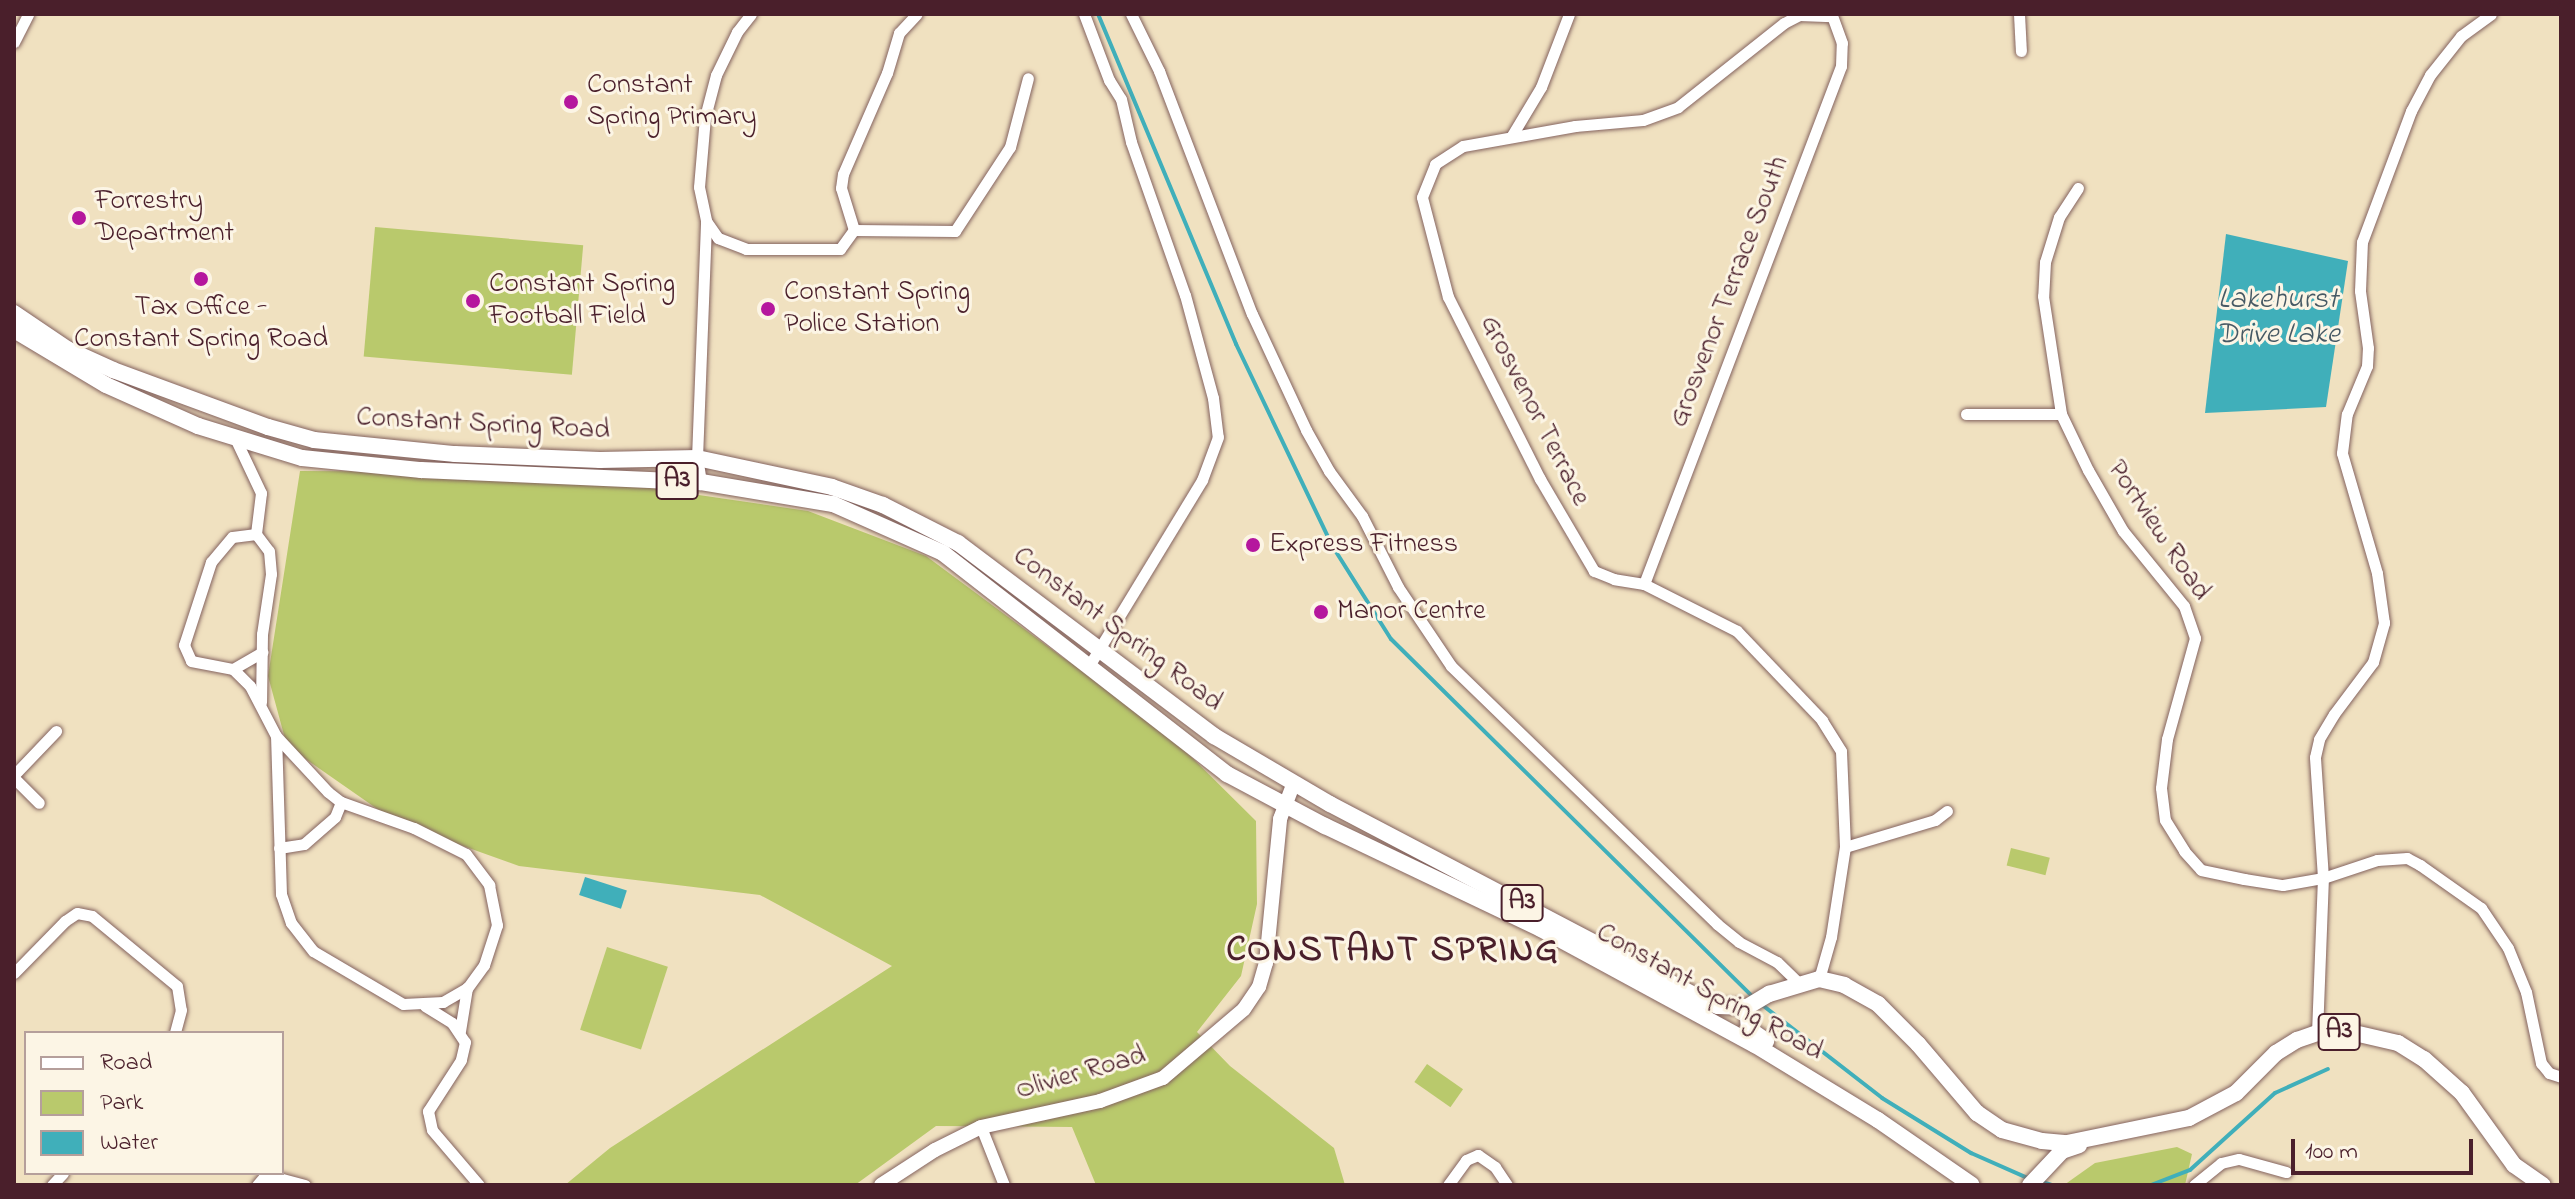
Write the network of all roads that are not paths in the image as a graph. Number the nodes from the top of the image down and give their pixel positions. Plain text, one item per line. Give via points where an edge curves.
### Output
1 (28, 14) edge
2 (751, 14) edge
3 (917, 14) edge
4 (1084, 14) edge
5 (1131, 14) edge
6 (1569, 14) edge
7 (2019, 14) edge
8 (2491, 14) edge
9 (1832, 15) edge
10 (14, 42) edge
11 (2021, 51) dead end
12 (1028, 78) dead end
13 (1511, 137) junction
14 (2078, 188) dead end
15 (706, 221) junction
16 (854, 230) junction
17 (14, 313) edge
18 (14, 330) edge
19 (1966, 414) dead end
20 (2061, 414) junction
21 (235, 438) junction
22 (697, 458) junction
23 (701, 482) junction
24 (256, 534) junction
25 (1644, 584) junction
26 (262, 652) junction
27 (1095, 657) junction
28 (233, 669) junction
29 (261, 703) junction
30 (56, 731) dead end
31 (276, 736) junction
32 (14, 776) edge
33 (1294, 783) junction
34 (341, 802) junction
35 (39, 803) dead end
36 (1284, 805) junction
37 (1947, 811) dead end
38 (1845, 847) junction
39 (279, 848) junction
40 (2323, 878) junction
41 (14, 973) edge
42 (1819, 979) junction
43 (1799, 983) junction
44 (467, 988) junction
45 (1749, 1005) junction
46 (425, 1006) junction
47 (176, 1031) edge
48 (460, 1031) junction
49 (2317, 1033) junction
50 (2561, 1077) edge
51 (1878, 1120) junction
52 (981, 1127) junction
53 (2002, 1130) junction
54 (2103, 1136) junction
55 (1947, 1168) junction
56 (2286, 1172) dead end
57 (2039, 1174) edge
58 (257, 1185) edge
59 (305, 1185) edge
60 (479, 1185) edge
61 (881, 1185) edge
62 (1004, 1185) edge
63 (1448, 1185) edge
64 (1507, 1185) edge
65 (1952, 1185) edge
66 (1972, 1185) edge
67 (2194, 1185) edge
68 (2543, 1185) edge

1 - 10 street
2 - 15 street via 716,75 705,117 699,187
3 - 16 street via 899,33 887,73 845,165 841,188
4 - 27 street via 1121,99 1185,295 1218,437 1202,480
5 - 43 street via 1159,71 1252,314 1300,417 1329,471 1362,516 1398,587 1451,666 1717,924 1777,962
6 - 13 street via 1541,87
7 - 11 street
8 - 40 street via 2461,36 2430,75 2411,111 2362,242 2367,366 2347,414 2342,453 2377,573 2384,623 2373,662 2319,739
9 - 13 street, Grosvenor Terrace via 1799,15 1784,23 1678,107 1643,120
9 - 25 street, Grosvenor Terrace South via 1842,43 1841,66
12 - 16 street via 1010,147 955,231
13 - 25 street, Grosvenor Terrace via 1463,146 1435,164 1427,177 1422,197 1448,297 1540,479 1594,571
14 - 20 street, Portview Road via 2059,217 2045,262 2043,296
15 - 16 street via 718,238 746,249 840,249
15 - 22 street
17 - 22 main road, Constant Spring Road / A3 via 67,349 113,370 314,440 455,454
18 - 21 main road, Constant Spring Road / A3 via 106,385
19 - 20 street
20 - 40 street, Portview Road via 2123,531 2184,606 2195,638 2167,739 2161,788 2165,820 2201,870 2283,885
21 - 23 main road, Constant Spring Road / A3 via 302,458 421,470
21 - 24 street via 261,493
22 - 23 street
22 - 27 main road, Constant Spring Road / A3 via 832,487 883,505 958,543
23 - 27 main road, Constant Spring Road / A3 via 833,504 943,553
24 - 26 street via 269,551 271,574
24 - 28 street via 232,537 211,562 184,645 191,661
25 - 38 street, Grosvenor Terrace via 1737,631 1822,720 1841,751
26 - 28 street
26 - 29 street
27 - 33 main road, Constant Spring Road / A3
27 - 36 main road, Constant Spring Road / A3 via 1148,714 1227,774
28 - 29 street
29 - 31 street
30 - 32 street
31 - 34 street
31 - 39 street
32 - 35 street
33 - 36 main road, Olivier Road
33 - 45 main road, Constant Spring Road / A3 via 1703,1000 1718,1006
34 - 39 street via 335,817 304,844
34 - 44 street via 414,828 466,854 489,885 497,925 484,965
36 - 51 main road, Constant Spring Road / A3 via 1541,929 1755,1045
36 - 52 main road, Olivier Road via 1266,963 1259,987 1244,1009 1179,1066 1138,1090
37 - 38 street via 1935,820
38 - 42 street, Grosvenor Terrace
39 - 46 street via 281,894 291,923 313,951 403,1004
40 - 49 street
40 - 50 street, Portview Road via 2377,860 2407,858 2481,908 2508,948 2526,992 2541,1063
41 - 47 street via 65,921 77,913 92,916 177,986 181,1010
42 - 43 main road, Constant Spring Road
42 - 53 main road, A3 via 1844,985 1878,1004 1977,1113
43 - 45 main road, Constant Spring Road
44 - 46 street
44 - 48 street
45 - 51 main road via 1749,1029
46 - 48 street
48 - 60 street via 465,1050 428,1111 432,1130
49 - 54 main road, A3 via 2276,1053 2236,1093 2209,1109
49 - 68 main road, A3 via 2373,1035 2424,1059 2462,1093 2514,1165
51 - 55 main road, Constant Spring Road / A3
52 - 61 main road, Olivier Road
52 - 62 street
53 - 54 main road, A3 via 2055,1143
53 - 57 main road via 2046,1159
54 - 57 main road, A3 via 2062,1151
55 - 65 street
55 - 66 main road, Constant Spring Road / A3
56 - 67 street via 2239,1159 2221,1163
58 - 59 street via 264,1177 275,1177
63 - 64 street via 1466,1160 1478,1155

